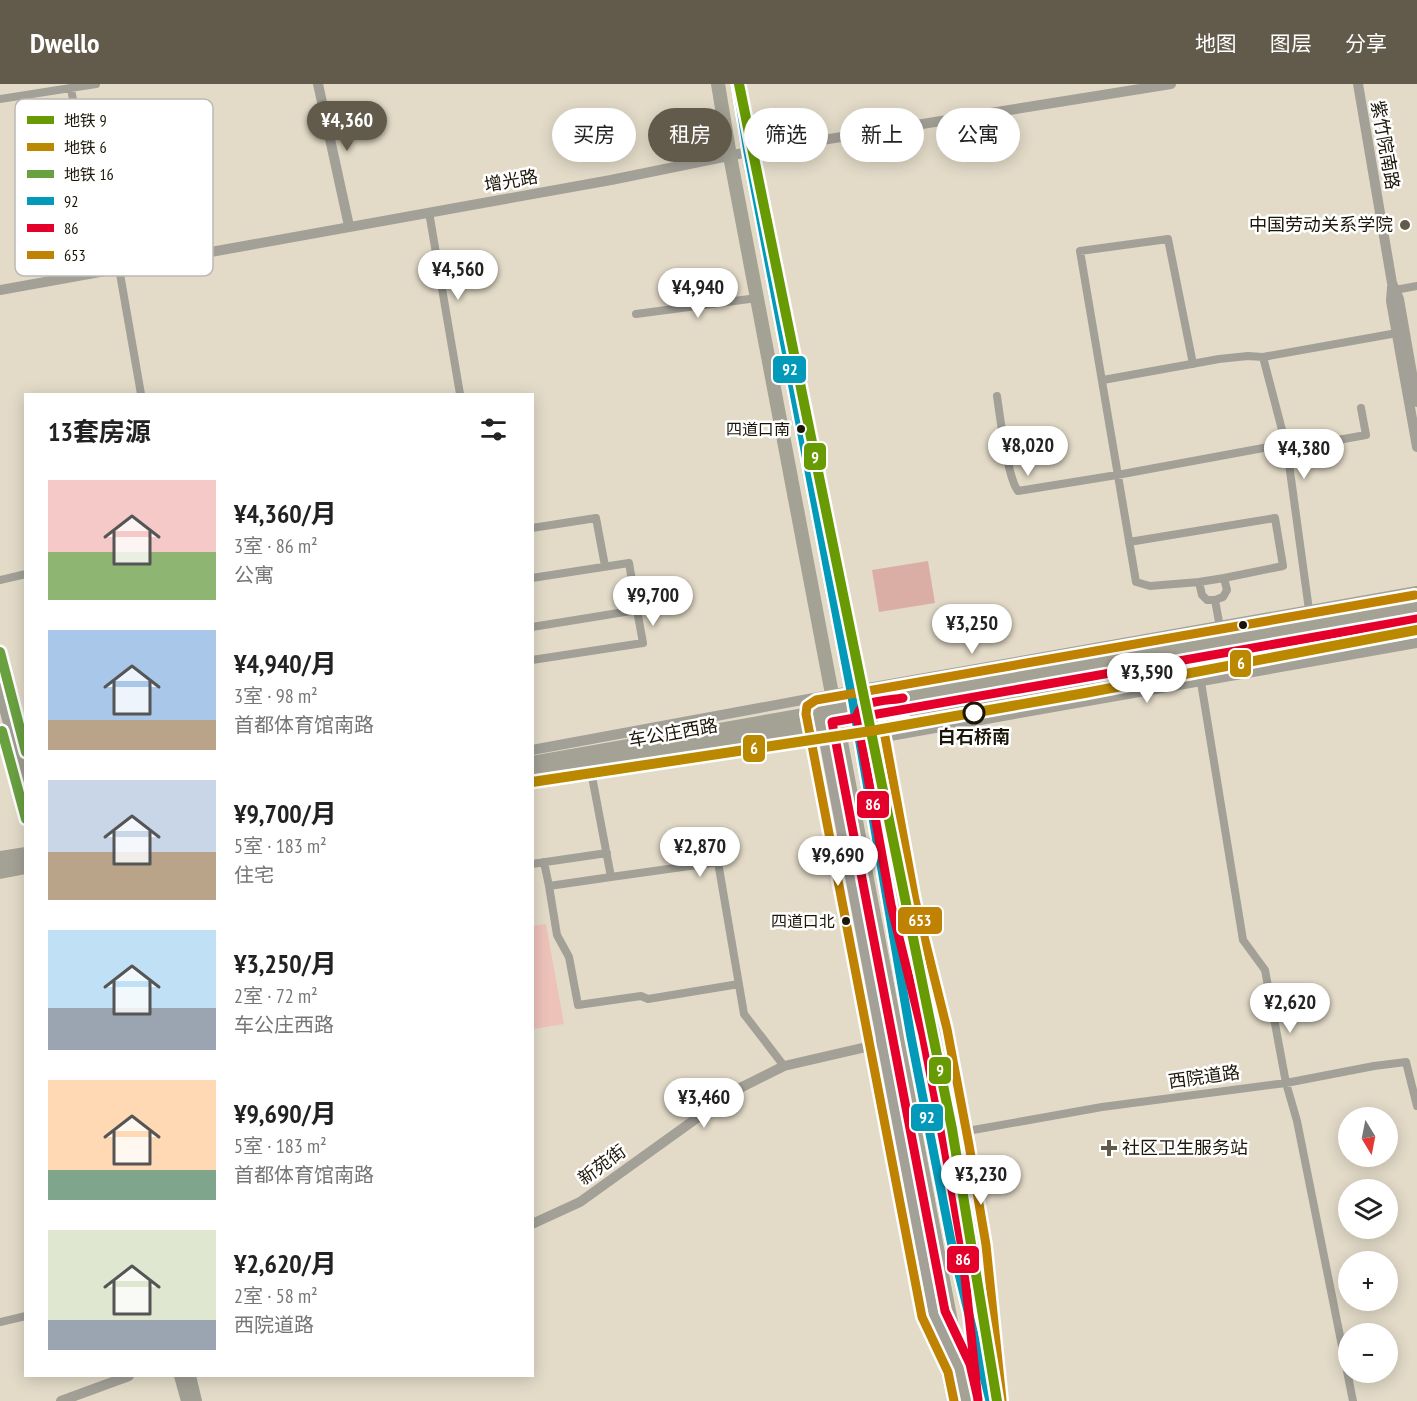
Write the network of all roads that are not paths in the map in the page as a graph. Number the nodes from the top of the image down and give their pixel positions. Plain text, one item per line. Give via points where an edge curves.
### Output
1 (96, 84) edge
2 (318, 84) edge
3 (718, 84) edge
4 (736, 84) edge
5 (1171, 84) edge
6 (1358, 84) edge
7 (54, 88) edge
8 (71, 89) junction
9 (0, 99) edge
10 (73, 99) edge
11 (722, 108) edge
12 (744, 130) edge
13 (828, 140) edge
14 (700, 162) edge
15 (731, 162) edge
16 (750, 162) edge
17 (429, 212) junction
18 (349, 226) junction
19 (213, 251) edge
20 (75, 276) edge
21 (119, 276) edge
22 (1417, 285) edge
23 (1394, 286) junction
24 (0, 290) edge
25 (757, 298) junction
26 (636, 314) dead end
27 (1397, 333) junction
28 (1263, 357) junction
29 (1193, 364) junction
30 (1103, 380) junction
31 (141, 393) edge
32 (460, 393) edge
33 (997, 396) dead end
34 (1417, 402) edge
35 (1360, 408) dead end
36 (1286, 446) junction
37 (1417, 447) edge
38 (1117, 475) junction
39 (534, 528) edge
40 (1129, 542) junction
41 (605, 566) junction
42 (24, 574) edge
43 (534, 578) edge
44 (1224, 578) junction
45 (0, 580) edge
46 (1199, 582) junction
47 (1417, 591) edge
48 (1215, 600) junction
49 (1417, 607) edge
50 (637, 610) junction
51 (1309, 610) junction
52 (1417, 621) edge
53 (1220, 626) junction
54 (534, 627) edge
55 (1417, 643) edge
56 (1224, 647) junction
57 (0, 652) edge
58 (534, 660) edge
59 (1200, 678) junction
60 (0, 689) edge
61 (851, 691) junction
62 (832, 695) junction
63 (861, 711) junction
64 (837, 716) junction
65 (820, 719) junction
66 (873, 739) junction
67 (534, 750) edge
68 (23, 752) edge
69 (534, 763) edge
70 (590, 766) junction
71 (534, 776) edge
72 (607, 853) junction
73 (24, 854) edge
74 (0, 858) edge
75 (544, 862) junction
76 (534, 864) edge
77 (24, 867) edge
78 (0, 872) edge
79 (611, 877) junction
80 (549, 886) junction
81 (739, 984) junction
82 (935, 1032) junction
83 (897, 1040) junction
84 (784, 1066) junction
85 (1286, 1083) junction
86 (1417, 1106) edge
87 (962, 1135) dead end
88 (534, 1223) edge
89 (934, 1315) junction
90 (24, 1316) edge
91 (0, 1322) edge
92 (959, 1368) junction
93 (126, 1377) edge
94 (180, 1377) edge
95 (189, 1377) edge
96 (987, 1386) junction
97 (61, 1401) edge
98 (187, 1401) edge
99 (196, 1401) edge
100 (952, 1401) edge
101 (966, 1401) edge
102 (990, 1401) edge
103 (1353, 1401) edge

1 - 8 street
2 - 18 street
3 - 11 main road
4 - 12 main road
5 - 13 street, 增光路
6 - 23 street, 紫竹院南路
7 - 8 street
7 - 9 street
8 - 10 street
14 - 17 street, 增光路
15 - 25 main road
16 - 61 main road
17 - 18 street, 增光路
17 - 32 street
18 - 19 street, 增光路
20 - 24 street, 增光路
21 - 31 street
22 - 23 street
23 - 27 street, 紫竹院南路 via 1391,301
23 - 34 street, 紫竹院南路
25 - 26 street
25 - 62 main road
27 - 28 street
27 - 37 street, 紫竹院南路
28 - 29 street
28 - 36 street
29 - 30 street
29 - 30 street via 1168,239 1080,252
30 - 38 street
33 - 38 street via 1018,491
35 - 36 street via 1366,435
36 - 38 street
36 - 51 street
38 - 40 street
39 - 41 street via 596,518
40 - 44 street via 1275,518 1283,566
40 - 46 street via 1136,582 1149,586
41 - 43 street
41 - 50 street via 629,563
42 - 45 street
44 - 46 street
44 - 48 street via 1227,590
46 - 48 street via 1202,595
47 - 51 street
48 - 53 street
49 - 56 main road
50 - 54 street
50 - 58 street via 643,643
51 - 53 street
52 - 56 main road
53 - 56 street
53 - 61 street
55 - 59 street
56 - 63 main road
57 - 68 main road
59 - 66 street
59 - 85 street via 1243,940 1265,969
60 - 68 main road
61 - 62 street
61 - 63 main road
62 - 64 main road
62 - 67 street
63 - 64 main road
63 - 66 street
63 - 83 main road
64 - 65 main road
64 - 83 main road
65 - 69 main road, 车公庄西路
65 - 70 main road, 车公庄西路
65 - 83 street
66 - 82 street via 903,903
70 - 71 main road, 车公庄西路
70 - 72 street
72 - 75 street
72 - 79 street
73 - 74 main road
75 - 76 street
75 - 80 street
77 - 78 main road
79 - 80 street
79 - 81 street via 718,862
80 - 81 street via 557,935 569,957 578,1005 641,996 648,999
81 - 84 street via 744,1014
82 - 83 street, 新苑街
82 - 96 street via 974,1246
83 - 84 street, 新苑街
83 - 89 street
83 - 92 main road
83 - 96 main road
84 - 88 street, 新苑街 via 736,1089 580,1202
85 - 86 street, 西院道路 via 1406,1062
85 - 87 street, 西院道路 via 1102,1107
85 - 103 street
89 - 92 street
89 - 100 street
90 - 91 street
92 - 101 main road
93 - 97 street
94 - 98 main road
95 - 99 main road
96 - 102 main road

